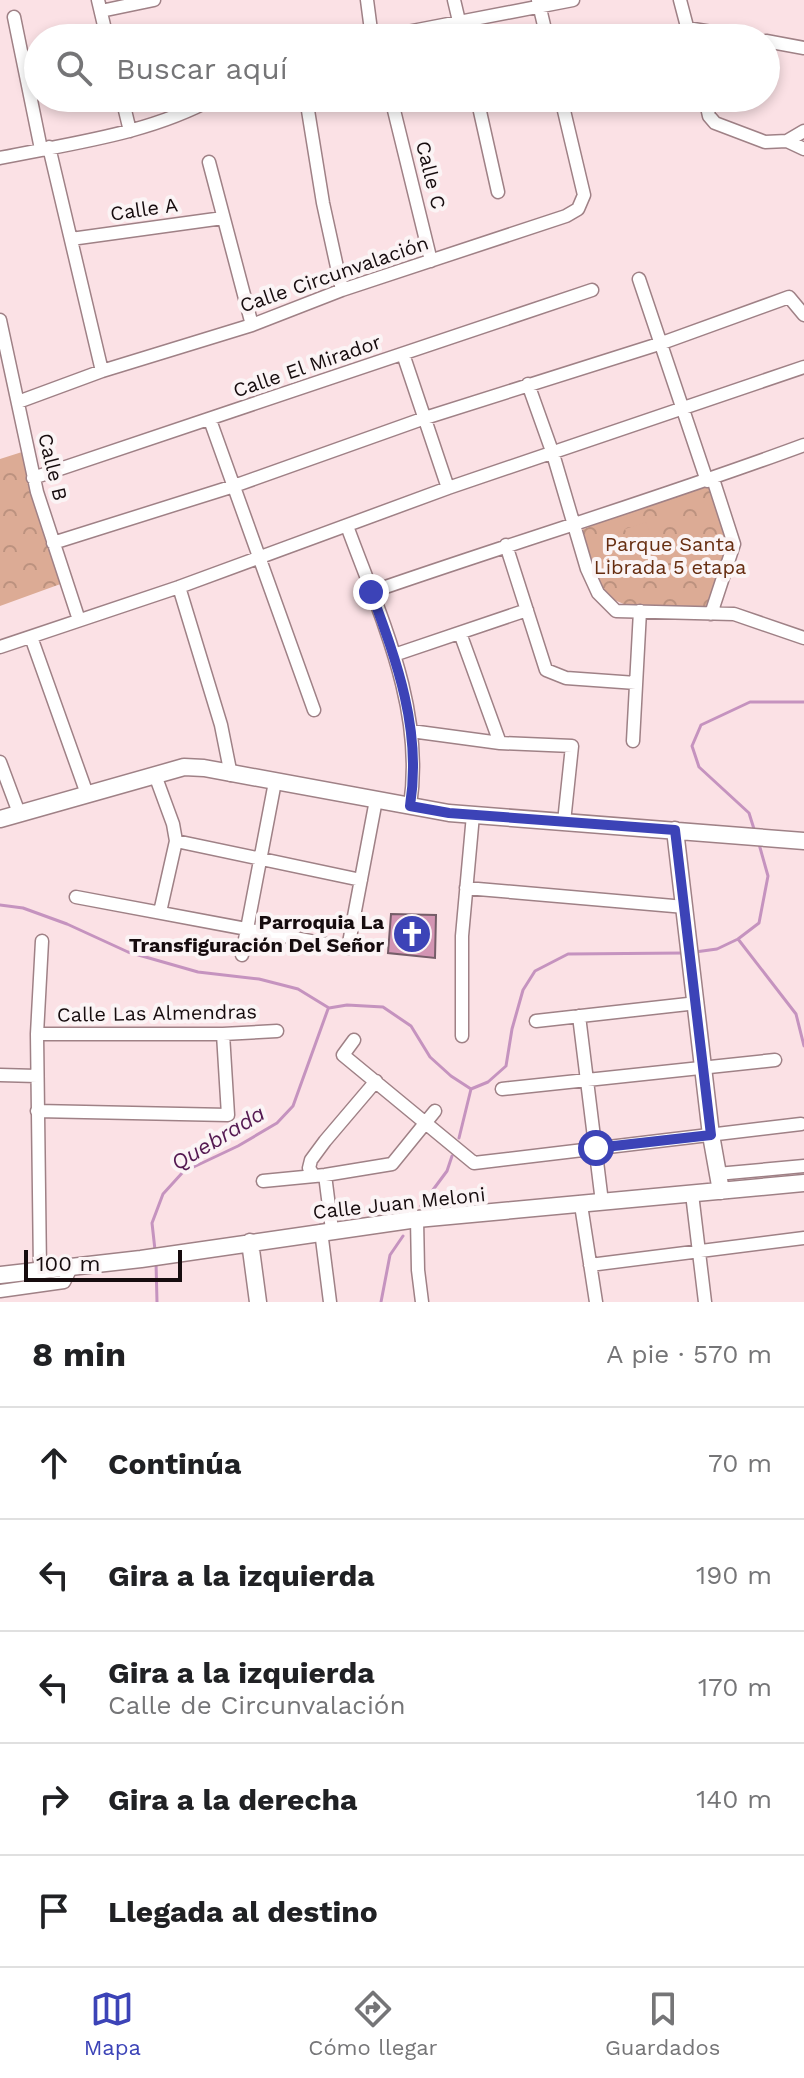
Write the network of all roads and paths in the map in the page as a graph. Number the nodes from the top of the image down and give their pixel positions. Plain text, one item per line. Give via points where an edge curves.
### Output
1 (154, 0) edge
2 (367, 0) edge
3 (454, 0) edge
4 (573, 0) edge
5 (680, 0) edge
6 (539, 3) edge
7 (100, 6) edge
8 (14, 17) dead end
9 (459, 20) junction
10 (371, 24) edge
11 (440, 24) edge
12 (460, 24) edge
13 (544, 24) edge
14 (687, 24) edge
15 (780, 44) edge
16 (804, 48) edge
17 (24, 59) edge
18 (36, 112) edge
19 (125, 112) edge
20 (184, 112) edge
21 (308, 112) edge
22 (394, 112) edge
23 (480, 112) edge
24 (564, 112) edge
25 (708, 112) edge
26 (130, 131) junction
27 (803, 134) edge
28 (787, 141) junction
29 (45, 148) junction
30 (804, 149) edge
31 (0, 158) edge
32 (209, 162) dead end
33 (498, 192) dead end
34 (223, 218) junction
35 (71, 239) junction
36 (431, 261) junction
37 (639, 279) dead end
38 (342, 290) junction
39 (592, 290) dead end
40 (804, 315) edge
41 (0, 320) edge
42 (252, 325) junction
43 (662, 343) junction
44 (403, 354) junction
45 (804, 367) edge
46 (102, 371) junction
47 (528, 384) junction
48 (18, 402) junction
49 (682, 408) junction
50 (425, 418) junction
51 (210, 420) junction
52 (804, 445) edge
53 (553, 454) junction
54 (33, 478) junction
55 (710, 480) junction
56 (234, 486) junction
57 (448, 488) junction
58 (347, 526) junction
59 (573, 526) junction
60 (53, 543) junction
61 (506, 545) junction
62 (260, 559) junction
63 (179, 587) junction
64 (371, 592) junction
65 (527, 610) junction
66 (640, 611) junction
67 (711, 614) junction
68 (79, 620) junction
69 (460, 633) junction
70 (31, 637) junction
71 (804, 638) edge
72 (0, 647) edge
73 (394, 655) junction
74 (636, 683) junction
75 (314, 710) dead end
76 (411, 731) junction
77 (633, 741) dead end
78 (500, 743) junction
79 (0, 762) edge
80 (155, 775) junction
81 (231, 775) junction
82 (275, 782) junction
83 (87, 794) junction
84 (376, 800) junction
85 (410, 806) junction
86 (19, 813) junction
87 (473, 815) junction
88 (0, 819) edge
89 (564, 822) junction
90 (675, 830) junction
91 (176, 841) junction
92 (804, 846) edge
93 (260, 859) junction
94 (361, 880) junction
95 (466, 888) junction
96 (76, 897) dead end
97 (685, 907) junction
98 (160, 912) junction
99 (247, 929) junction
100 (42, 941) dead end
101 (242, 955) dead end
102 (697, 1003) junction
103 (579, 1016) junction
104 (536, 1021) dead end
105 (277, 1031) dead end
106 (37, 1034) junction
107 (223, 1034) junction
108 (462, 1036) dead end
109 (354, 1040) dead end
110 (775, 1060) dead end
111 (704, 1068) junction
112 (0, 1075) edge
113 (37, 1076) junction
114 (376, 1081) junction
115 (587, 1081) junction
116 (502, 1089) dead end
117 (37, 1111) junction
118 (435, 1111) dead end
119 (426, 1123) junction
120 (801, 1124) dead end
121 (711, 1135) junction
122 (596, 1148) junction
123 (804, 1166) edge
124 (319, 1176) junction
125 (263, 1181) dead end
126 (719, 1182) junction
127 (804, 1183) edge
128 (804, 1189) edge
129 (692, 1194) junction
130 (602, 1202) junction
131 (581, 1205) junction
132 (417, 1219) junction
133 (327, 1230) junction
134 (804, 1238) edge
135 (250, 1242) junction
136 (699, 1252) junction
137 (590, 1265) junction
138 (71, 1268) junction
139 (40, 1271) junction
140 (0, 1275) edge
141 (0, 1291) edge
142 (247, 1302) edge
143 (258, 1302) edge
144 (330, 1302) edge
145 (422, 1302) edge
146 (592, 1302) edge
147 (705, 1302) edge

1 - 7 street
2 - 10 street
3 - 9 street
4 - 6 street
5 - 14 street
6 - 9 street
6 - 13 street
8 - 17 street
9 - 11 street
9 - 12 street
15 - 16 street
18 - 29 street
19 - 26 street
20 - 26 street
21 - 38 street
22 - 36 street, Calle C
23 - 33 street
24 - 36 street, Calle Circunvalación via 584,195 578,209
25 - 28 street via 722,127 765,142
26 - 29 street
27 - 28 street
28 - 30 street
29 - 31 street
29 - 35 street
32 - 34 street
34 - 35 street, Calle A
34 - 42 street
35 - 46 street
36 - 38 street, Calle Circunvalación
37 - 43 street
38 - 42 street, Calle Circunvalación
39 - 44 street, Calle El Mirador
40 - 43 street via 789,297
41 - 48 street, Calle B
42 - 46 street, Calle Circunvalación
43 - 47 street
43 - 49 street
44 - 50 street
44 - 51 street, Calle El Mirador
45 - 49 street
46 - 48 street, Calle Circunvalación
47 - 50 street
47 - 53 street
48 - 54 street, Calle B
49 - 53 street
49 - 55 street
50 - 56 street
50 - 57 street
51 - 54 street, Calle El Mirador
51 - 56 street
52 - 55 street
53 - 57 street
53 - 59 street
54 - 60 street, Calle B
55 - 59 street
55 - 67 street via 734,544
56 - 60 street
56 - 62 street
57 - 58 street
58 - 62 street
58 - 64 street
59 - 61 street
59 - 66 street via 598,593 616,611
60 - 68 street, Calle B
61 - 64 street
61 - 65 street
62 - 63 street
62 - 75 street
63 - 68 street
63 - 81 street
64 - 73 street
65 - 69 street
65 - 74 street via 546,670 566,678
66 - 67 street
66 - 74 street
67 - 71 street via 734,614
68 - 70 street
69 - 73 street
69 - 78 street
70 - 72 street
70 - 83 street
73 - 76 street
74 - 77 street
76 - 78 street
76 - 85 street
78 - 89 street via 572,746
79 - 86 street
80 - 81 street via 184,767
80 - 83 street
80 - 91 street
81 - 82 street
82 - 84 street
82 - 93 street
83 - 86 street
84 - 85 street
84 - 94 street
85 - 87 street
86 - 88 street
87 - 89 street
87 - 95 street
89 - 90 street
90 - 92 street via 774,838
90 - 97 street
91 - 93 street
91 - 98 street
93 - 94 street
93 - 99 street
94 - 99 street via 348,948
95 - 97 street
95 - 108 street
96 - 98 street
97 - 102 street
98 - 99 street
99 - 101 street
100 - 106 street
102 - 103 street
102 - 111 street
103 - 104 street
103 - 115 street
105 - 107 street, Calle Las Almendras
106 - 107 street, Calle Las Almendras
106 - 113 street
107 - 117 street via 228,1115
109 - 114 street via 343,1055
110 - 111 street
111 - 115 street
111 - 121 street
112 - 113 street
113 - 117 street
114 - 119 street
114 - 124 street via 311,1160 309,1168
115 - 116 street
115 - 122 street
117 - 139 street
118 - 119 street
119 - 122 street via 474,1163
119 - 124 street via 392,1164
120 - 121 street
121 - 122 street
121 - 126 street
122 - 130 street
123 - 126 street
124 - 125 street
124 - 133 street
126 - 127 street, Calle Juan Meloni
126 - 129 street, Calle Juan Meloni
127 - 128 street
129 - 130 street, Calle Juan Meloni
129 - 136 street
130 - 131 street, Calle Juan Meloni
131 - 132 street, Calle Juan Meloni
131 - 137 street
132 - 133 street, Calle Juan Meloni
132 - 145 street
133 - 135 street, Calle Juan Meloni
133 - 144 street
134 - 136 street
135 - 138 street, Calle Juan Meloni
135 - 143 street
136 - 137 street
136 - 147 street
137 - 146 street
138 - 139 street, Calle Juan Meloni
138 - 141 street via 64,1282
139 - 140 street, Calle Juan Meloni
142 - 143 street

